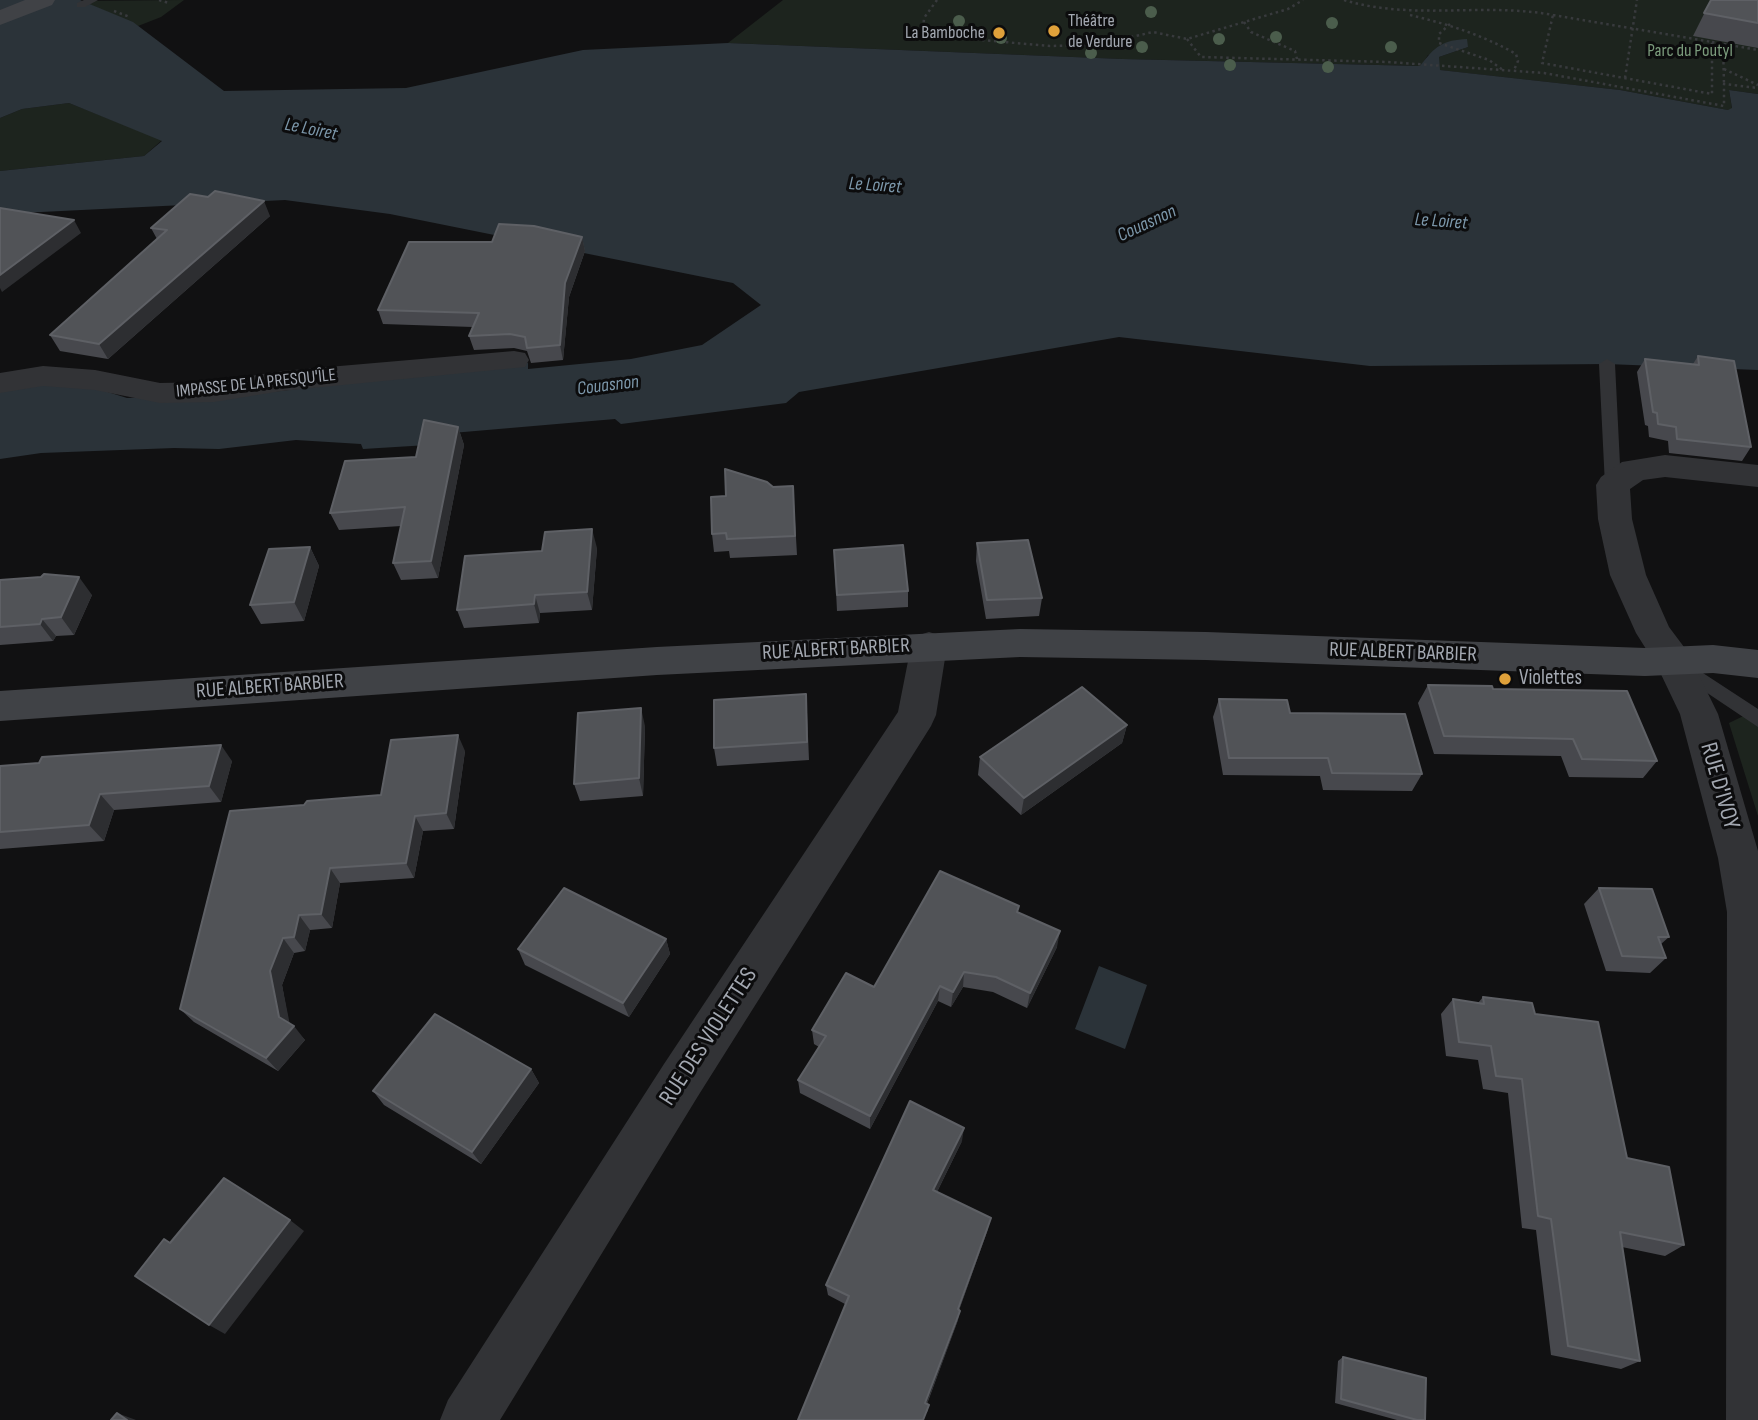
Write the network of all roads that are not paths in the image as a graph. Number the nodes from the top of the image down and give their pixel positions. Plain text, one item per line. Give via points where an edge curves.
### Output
1 (44, 0) edge
2 (93, 0) edge
3 (81, 5) dead end
4 (0, 18) edge
5 (514, 360) dead end
6 (1607, 364) dead end
7 (0, 383) edge
8 (1758, 476) edge
9 (1613, 485) junction
10 (929, 646) junction
11 (1674, 661) junction
12 (1758, 664) edge
13 (0, 706) edge
14 (1758, 719) edge
15 (467, 1420) edge
16 (1754, 1420) edge

1 - 4 street
2 - 3 lane
5 - 7 street, IMPASSE DE LA PRESQU'ÎLE via 214,391 160,393 95,380 43,376
6 - 9 lane
8 - 9 street via 1665,466 1634,470
9 - 11 street, RUE D'IVOY via 1615,519 1628,575 1654,633
10 - 11 street, RUE ALBERT BARBIER via 1206,646
10 - 13 street, RUE ALBERT BARBIER via 657,660
10 - 15 street, RUE DES VIOLETTES via 917,715
11 - 12 street, RUE ALBERT BARBIER
11 - 14 lane
11 - 16 street, RUE D'IVOY via 1699,714 1739,858 1749,912

